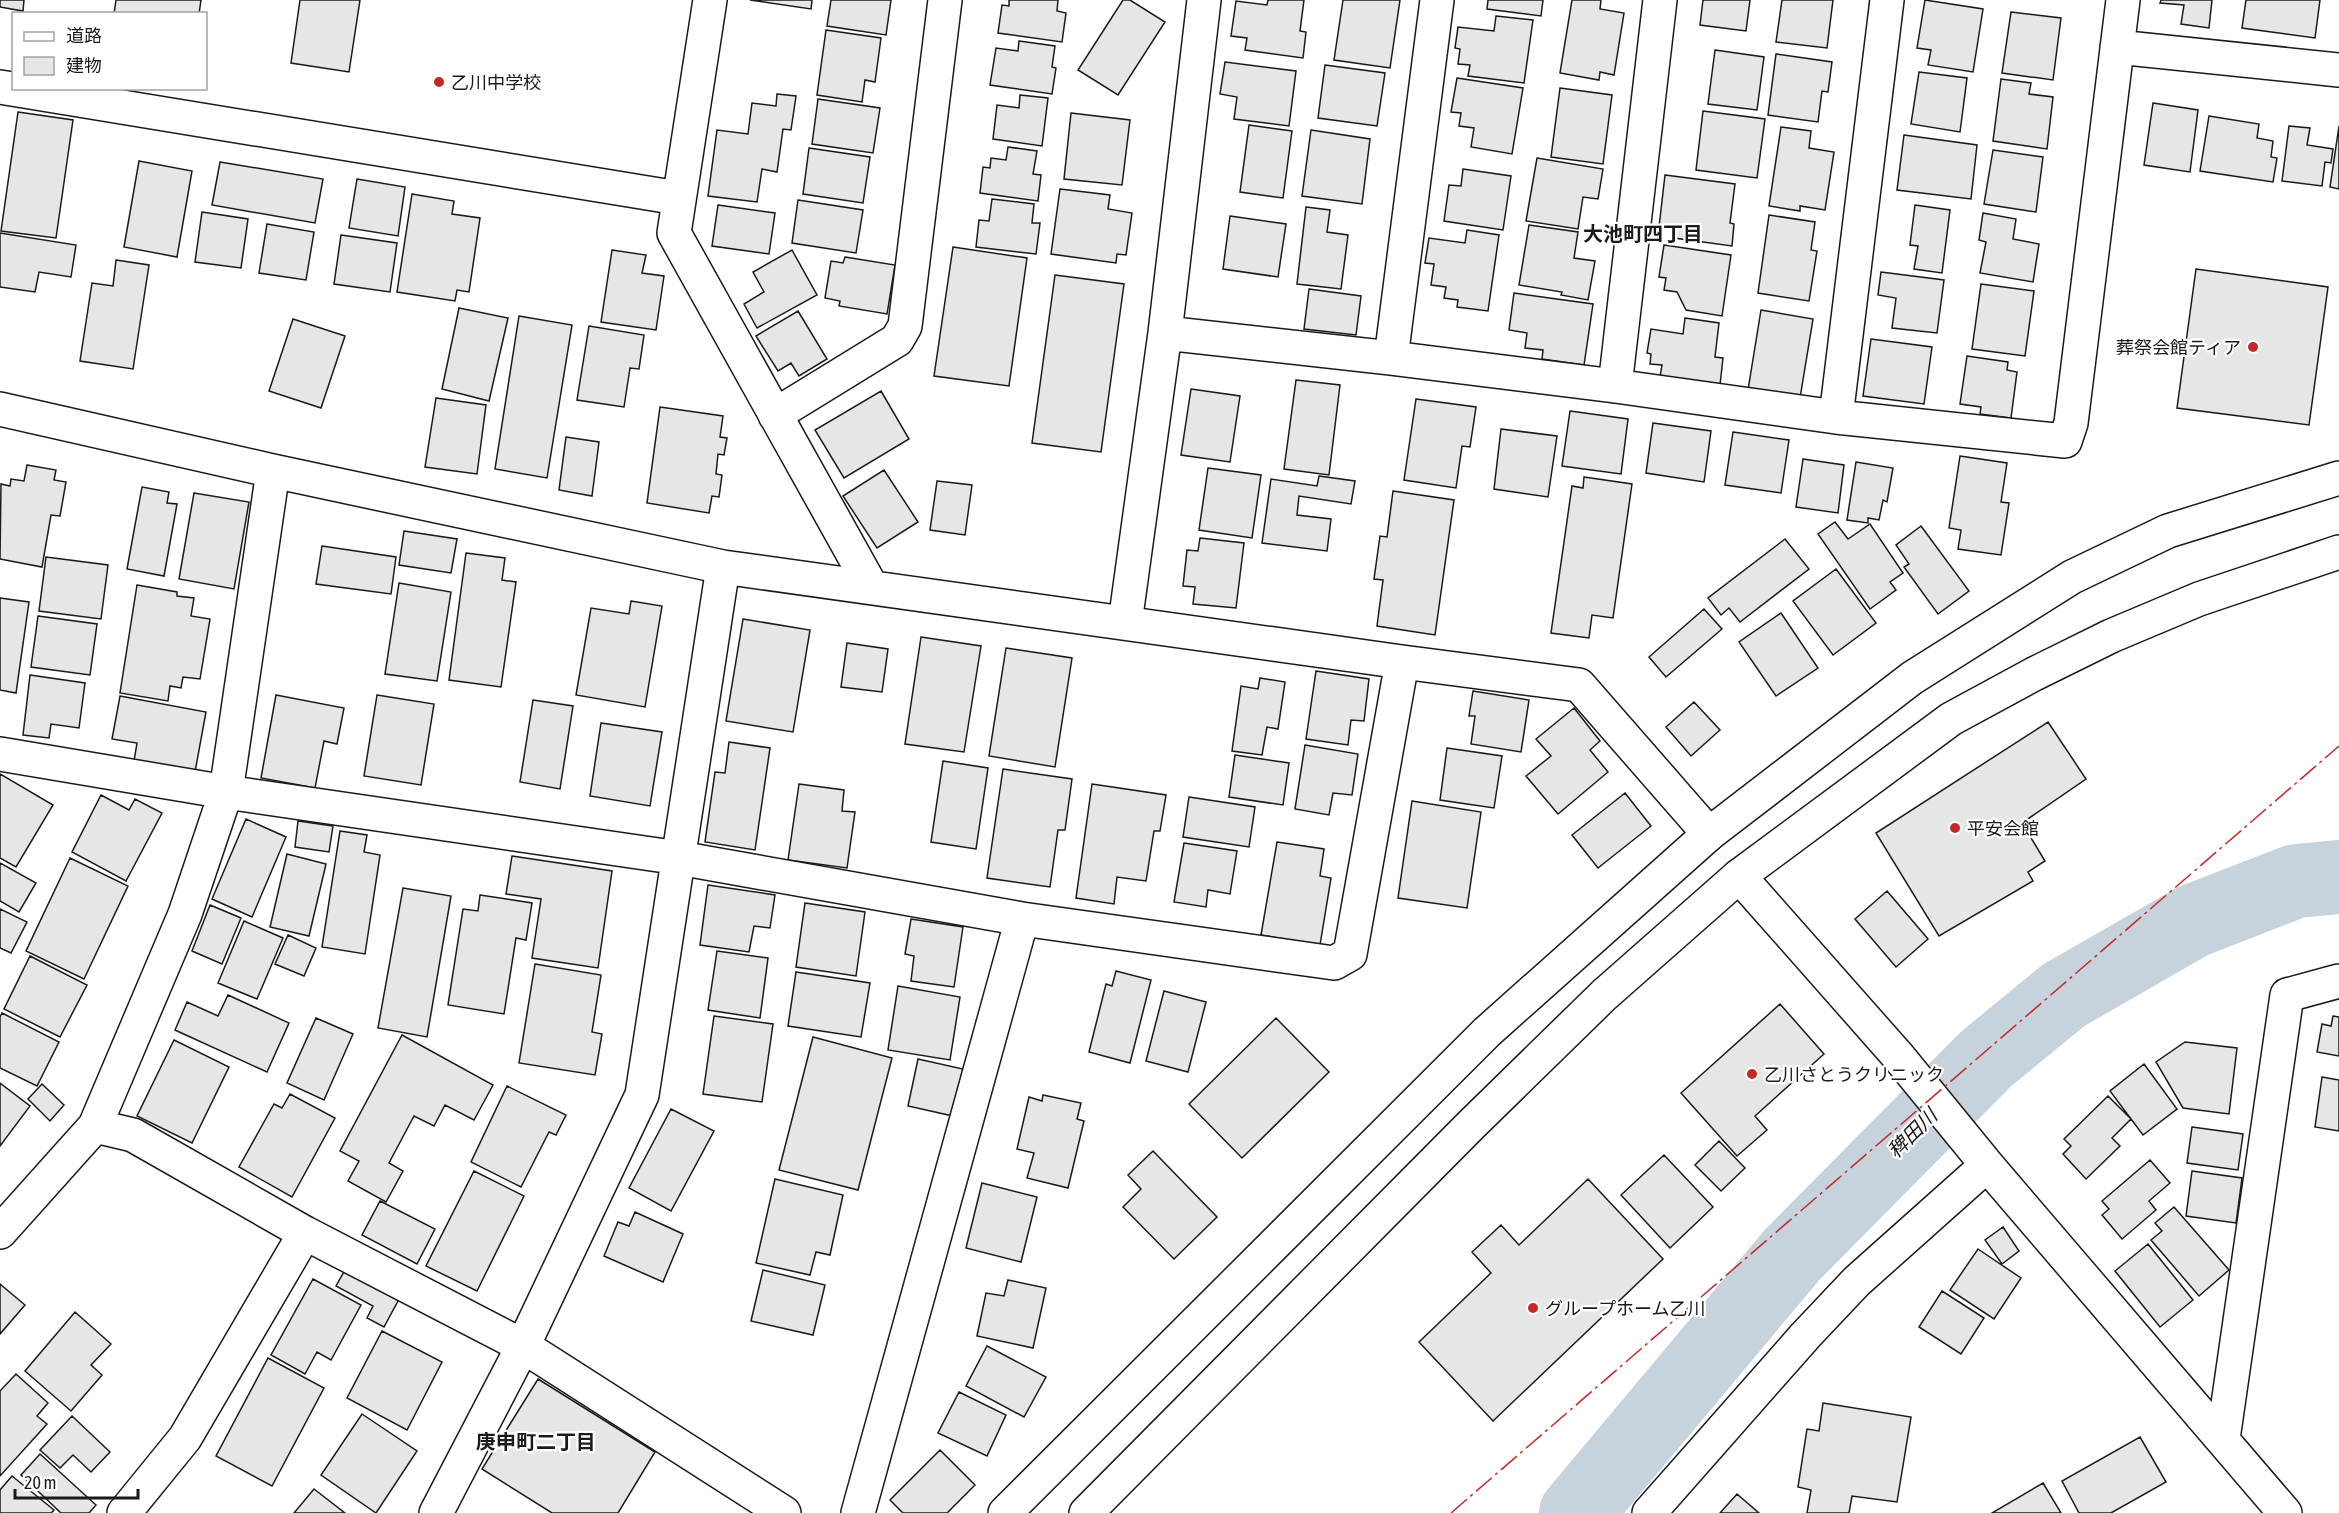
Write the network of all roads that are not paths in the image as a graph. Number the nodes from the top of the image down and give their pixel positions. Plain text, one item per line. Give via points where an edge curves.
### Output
1 (710, 0) edge
2 (945, 0) edge
3 (1204, 0) edge
4 (1437, 0) edge
5 (1660, 0) edge
6 (1887, 0) edge
7 (2123, 0) edge
8 (2117, 47) junction
9 (2339, 70) edge
10 (18, 90) edge
11 (678, 198) junction
12 (1165, 333) junction
13 (1391, 358) junction
14 (1615, 386) junction
15 (0, 410) edge
16 (775, 415) junction
17 (1836, 417) junction
18 (273, 471) junction
19 (2339, 478) edge
20 (2339, 552) edge
21 (723, 567) junction
22 (872, 588) junction
23 (1125, 623) junction
24 (1402, 662) junction
25 (0, 754) edge
26 (226, 792) junction
27 (1710, 834) junction
28 (679, 858) junction
29 (1739, 876) junction
30 (1022, 919) junction
31 (2339, 981) edge
32 (95, 1126) junction
33 (1982, 1158) junction
34 (0, 1232) edge
35 (304, 1233) junction
36 (523, 1346) junction
37 (2223, 1438) junction
38 (124, 1513) edge
39 (436, 1513) edge
40 (784, 1513) edge
41 (858, 1513) edge
42 (1005, 1513) edge
43 (1086, 1513) edge
44 (1649, 1513) edge
45 (2284, 1513) edge

1 - 11 street
2 - 16 street via 905,326 897,340
3 - 12 street
4 - 13 street
5 - 14 street
6 - 17 street
7 - 8 street
8 - 9 street
8 - 17 street via 2071,423 2065,441
10 - 11 street
11 - 16 street via 674,232
12 - 13 street
12 - 23 street
13 - 14 street
14 - 17 street
15 - 18 street
16 - 22 street
18 - 21 street
18 - 26 street
19 - 27 street via 2168,531 2072,578 1912,678
20 - 29 street via 2199,599 2111,636 2023,680 1951,719
21 - 22 street
21 - 28 street
22 - 23 street
23 - 24 street
24 - 27 street via 1579,684
24 - 30 street via 1350,954 1334,963
25 - 26 street
26 - 28 street
26 - 32 street via 185,914
27 - 42 street via 1487,1032
28 - 30 street
28 - 36 street via 642,1095
29 - 33 street
29 - 43 street via 1604,995
30 - 41 street
31 - 37 street via 2287,995
32 - 34 street
32 - 35 street via 133,1135
33 - 37 street
33 - 44 street via 1805,1336
35 - 36 street
35 - 38 street via 185,1438
36 - 39 street
36 - 40 street
37 - 45 street

